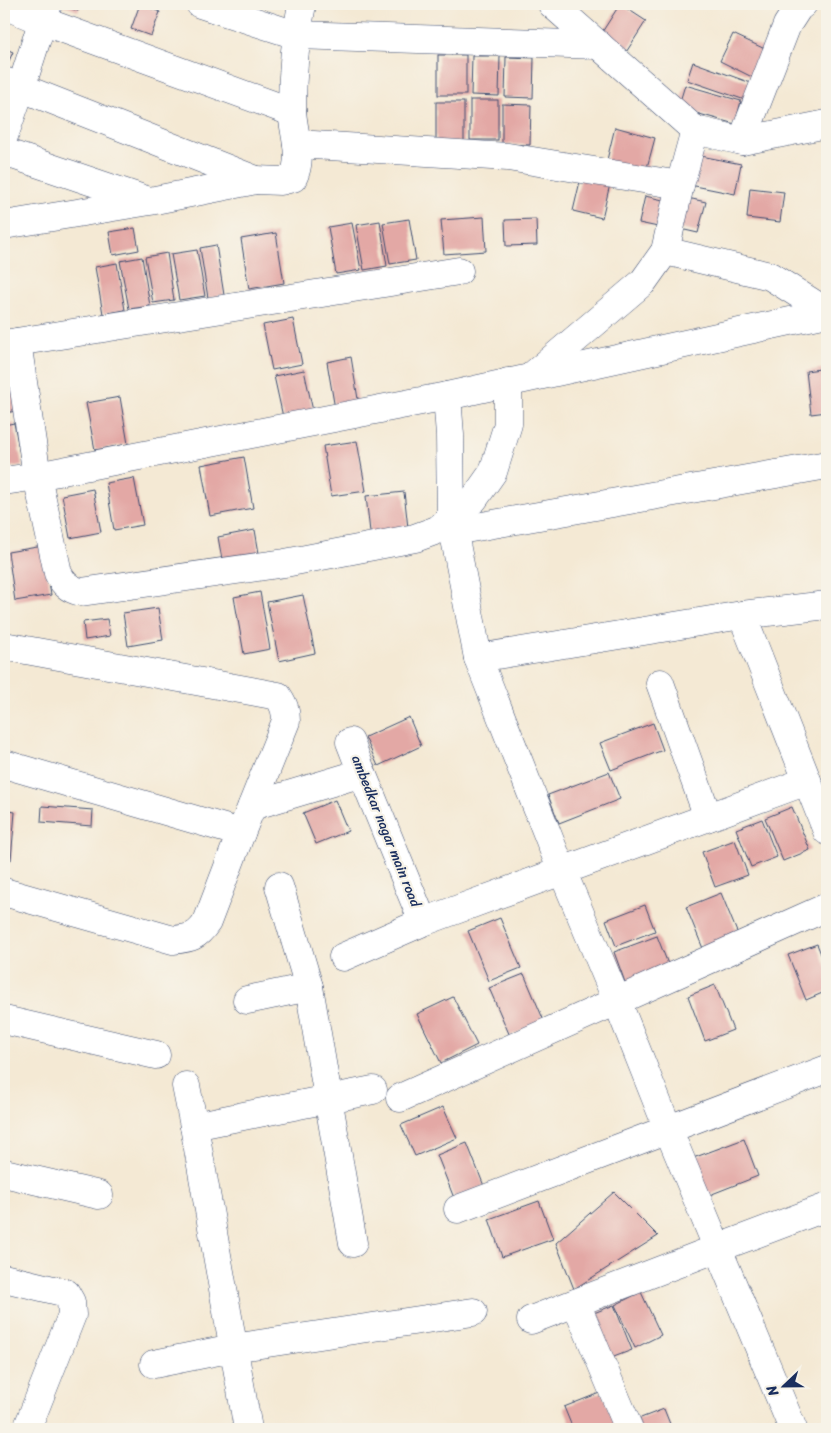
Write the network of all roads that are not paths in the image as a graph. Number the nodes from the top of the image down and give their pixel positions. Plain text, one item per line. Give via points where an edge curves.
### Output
1 (200, 4) edge
2 (302, 4) edge
3 (552, 4) edge
4 (803, 4) edge
5 (4, 5) edge
6 (45, 12) edge
7 (296, 35) junction
8 (599, 45) junction
9 (12, 85) edge
10 (292, 112) junction
11 (827, 124) edge
12 (695, 130) junction
13 (4, 136) edge
14 (742, 141) junction
15 (297, 144) junction
16 (4, 152) edge
17 (256, 180) junction
18 (680, 185) junction
19 (150, 202) junction
20 (4, 225) edge
21 (665, 251) junction
22 (459, 271) dead end
23 (827, 312) edge
24 (11, 343) edge
25 (518, 380) junction
26 (447, 396) junction
27 (827, 465) edge
28 (37, 476) junction
29 (4, 481) edge
30 (453, 525) junction
31 (827, 605) edge
32 (742, 616) junction
33 (4, 646) edge
34 (478, 658) junction
35 (660, 683) dead end
36 (350, 742) dead end
37 (4, 764) edge
38 (362, 773) junction
39 (807, 781) junction
40 (252, 806) junction
41 (708, 817) junction
42 (827, 831) edge
43 (241, 833) junction
44 (562, 871) junction
45 (279, 886) dead end
46 (4, 892) edge
47 (827, 907) edge
48 (423, 922) junction
49 (343, 957) dead end
50 (309, 987) junction
51 (247, 1000) dead end
52 (617, 1001) junction
53 (4, 1020) edge
54 (156, 1055) dead end
55 (827, 1069) edge
56 (186, 1086) dead end
57 (373, 1090) dead end
58 (400, 1098) dead end
59 (327, 1099) junction
60 (194, 1126) junction
61 (668, 1129) junction
62 (4, 1173) edge
63 (99, 1196) dead end
64 (827, 1208) edge
65 (458, 1209) dead end
66 (353, 1243) dead end
67 (718, 1248) junction
68 (4, 1278) edge
69 (576, 1303) junction
70 (473, 1312) dead end
71 (531, 1320) dead end
72 (233, 1348) junction
73 (154, 1364) dead end
74 (27, 1429) edge
75 (248, 1429) edge
76 (629, 1429) edge
77 (793, 1429) edge

1 - 7 street
2 - 7 street
3 - 8 street
4 - 14 street via 787,26
5 - 6 street
6 - 9 street
6 - 10 street
7 - 8 street
7 - 10 street
8 - 12 street
9 - 13 street
9 - 17 street
10 - 15 street
11 - 14 street
12 - 14 street
12 - 18 street
15 - 17 street via 297,170 293,178 281,182
15 - 18 street via 508,157
16 - 19 street
17 - 19 street
18 - 21 street
19 - 20 street
21 - 23 street via 770,276
21 - 25 street via 643,282
22 - 24 street
23 - 25 street
24 - 28 street
25 - 26 street
25 - 30 street via 493,472
26 - 28 street
26 - 30 street
27 - 30 street
28 - 29 street
28 - 30 street via 58,573 63,583 81,592 285,563 415,538
30 - 34 street
31 - 32 street
32 - 34 street
32 - 39 street
33 - 40 street via 278,696 286,711 286,721
34 - 44 street
35 - 41 street
36 - 38 street, ambedkar nagar main road
37 - 43 street
38 - 40 street
38 - 48 street, ambedkar nagar main road
39 - 41 street, ambedkar nagar main road
39 - 42 street
40 - 43 street
41 - 44 street, ambedkar nagar main road
43 - 46 street via 207,922 190,938 173,940
44 - 48 street, ambedkar nagar main road
44 - 52 street
45 - 50 street
47 - 52 street
48 - 49 street
50 - 51 street
50 - 59 street
52 - 58 street
52 - 61 street
53 - 54 street
55 - 61 street
56 - 60 street
57 - 59 street
59 - 60 street
59 - 66 street
60 - 72 street
61 - 65 street
61 - 67 street
62 - 63 street
64 - 67 street
67 - 69 street
67 - 77 street
68 - 74 street via 66,1293 71,1302 72,1315
69 - 71 street
69 - 76 street
70 - 72 street
72 - 73 street
72 - 75 street

